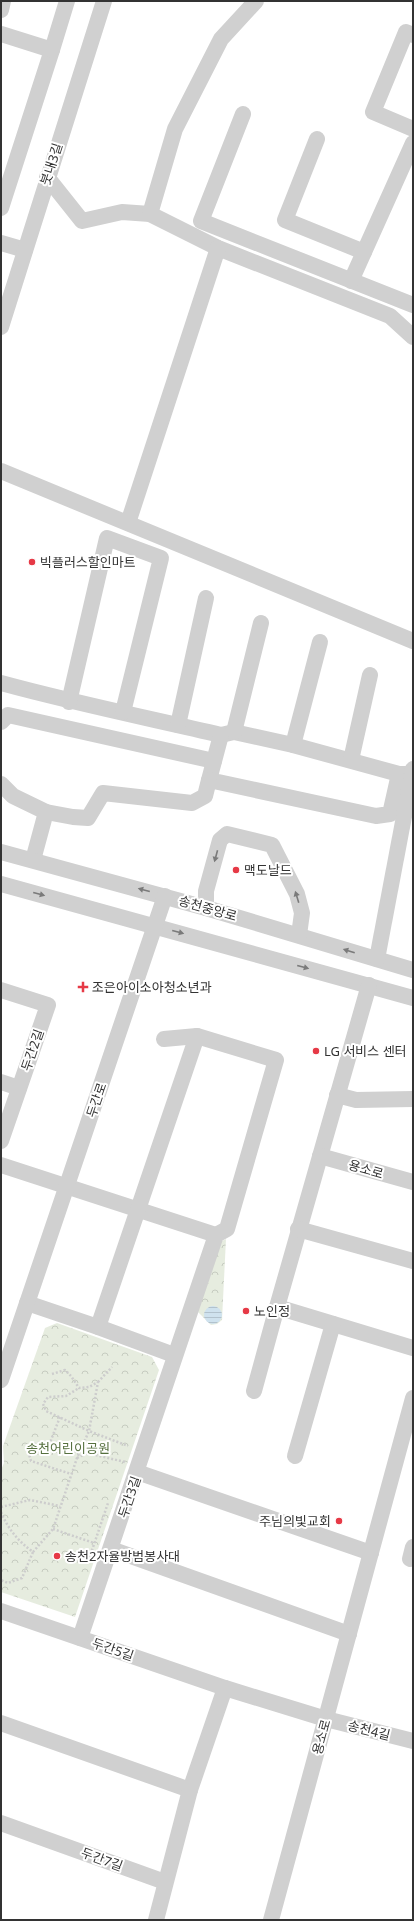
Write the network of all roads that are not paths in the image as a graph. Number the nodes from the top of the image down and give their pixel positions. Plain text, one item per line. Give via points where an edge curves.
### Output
1 (3, 1) edge
2 (67, 1) edge
3 (104, 1) edge
4 (256, 1) edge
5 (1, 10) edge
6 (1, 34) edge
7 (413, 35) edge
8 (52, 50) junction
9 (243, 114) dead end
10 (413, 128) edge
11 (317, 139) dead end
12 (413, 143) edge
13 (47, 177) junction
14 (1, 208) edge
15 (150, 214) junction
16 (1, 243) edge
17 (218, 248) junction
18 (25, 250) junction
19 (364, 252) junction
20 (351, 281) junction
21 (413, 305) edge
22 (1, 327) edge
23 (413, 337) edge
24 (1, 471) edge
25 (128, 523) junction
26 (206, 598) dead end
27 (261, 623) dead end
28 (413, 641) edge
29 (320, 642) dead end
30 (370, 675) dead end
31 (1, 683) edge
32 (69, 702) junction
33 (123, 712) junction
34 (1, 722) edge
35 (178, 725) junction
36 (228, 733) junction
37 (293, 745) junction
38 (351, 760) junction
39 (214, 761) junction
40 (408, 772) edge
41 (209, 780) junction
42 (1, 784) edge
43 (46, 812) junction
44 (1, 852) edge
45 (33, 860) junction
46 (1, 884) edge
47 (165, 896) junction
48 (206, 908) junction
49 (156, 926) junction
50 (299, 935) junction
51 (377, 960) junction
52 (413, 970) edge
53 (369, 985) junction
54 (1, 990) edge
55 (413, 998) edge
56 (197, 1036) junction
57 (164, 1040) dead end
58 (1, 1082) edge
59 (19, 1088) junction
60 (337, 1095) junction
61 (413, 1099) edge
62 (1, 1141) edge
63 (320, 1156) junction
64 (1, 1165) edge
65 (413, 1182) edge
66 (67, 1186) junction
67 (140, 1209) junction
68 (298, 1229) junction
69 (216, 1235) junction
70 (413, 1261) edge
71 (27, 1304) junction
72 (278, 1307) junction
73 (333, 1324) junction
74 (98, 1326) junction
75 (413, 1348) edge
76 (174, 1355) junction
77 (1, 1380) edge
78 (254, 1391) dead end
79 (413, 1398) edge
80 (295, 1456) dead end
81 (137, 1472) junction
82 (111, 1549) junction
83 (371, 1553) junction
84 (1, 1611) edge
85 (349, 1634) junction
86 (80, 1638) junction
87 (225, 1688) junction
88 (326, 1719) junction
89 (1, 1723) edge
90 (413, 1741) edge
91 (190, 1790) junction
92 (1, 1823) edge
93 (165, 1882) junction
94 (156, 1920) edge
95 (271, 1920) edge

1 - 5 street
2 - 8 street
3 - 13 street, 붓내3길
4 - 15 street via 221,39 175,129
6 - 8 street
7 - 10 street via 406,32 373,112
8 - 14 street
9 - 20 street via 200,221
11 - 19 street via 285,220
12 - 19 street
13 - 15 street via 82,221 122,212
13 - 18 street, 붓내3길
15 - 17 street
16 - 18 street
17 - 23 street via 390,316
17 - 25 street
18 - 22 street, 붓내3길
19 - 20 street
20 - 21 street
24 - 25 street
25 - 28 street
26 - 35 street
27 - 36 street
29 - 37 street
30 - 38 street
31 - 32 street
32 - 33 street
32 - 33 street via 107,538 161,558
33 - 35 street
34 - 39 street via 8,715
35 - 36 street
36 - 37 street
36 - 39 street
37 - 38 street
38 - 40 street
39 - 41 street
40 - 41 street via 390,814 376,816
40 - 51 street
41 - 43 street via 205,796 192,803 103,793 88,818 73,818
42 - 43 street via 13,796
43 - 45 street
44 - 45 street, 송천중앙로
47 -> 45 street, 송천중앙로
46 -> 49 street
47 - 48 street, 송천중앙로
47 - 49 street, 두간로
48 - 50 street, 송천중앙로
50 -> 48 street via 302,914 297,894 272,845 264,842 227,834 220,840 206,890
49 -> 53 street
49 - 66 street, 두간로
51 -> 50 street, 송천중앙로
51 - 52 street, 송천중앙로
53 - 55 street
53 - 60 street via 367,1016
54 - 59 street, 두간2길 via 48,1005
56 - 57 street
56 - 67 street
56 - 69 street via 276,1060 227,1229
58 - 59 street
59 - 62 street, 두간2길
60 - 61 street via 356,1100
60 - 63 street
63 - 65 street, 용소로
63 - 68 street
64 - 66 street
66 - 67 street
66 - 71 street, 두간로
67 - 69 street
67 - 74 street
68 - 70 street
68 - 72 street
69 - 76 street, 두간3길
71 - 74 street
71 - 77 street, 두간로
72 - 73 street
72 - 78 street
73 - 75 street
73 - 80 street
74 - 76 street
76 - 81 street, 두간3길
79 - 83 street, 용소로
81 - 82 street, 두간3길
81 - 83 street
82 - 85 street
82 - 86 street, 두간3길
83 - 85 street, 용소로
84 - 86 street, 두간5길
85 - 88 street, 용소로
86 - 87 street, 두간5길
87 - 88 street, 두간5길
87 - 91 street
88 - 90 street, 송천4길
88 - 95 street, 용소로
89 - 91 street
91 - 93 street
92 - 93 street, 두간7길
93 - 94 street

